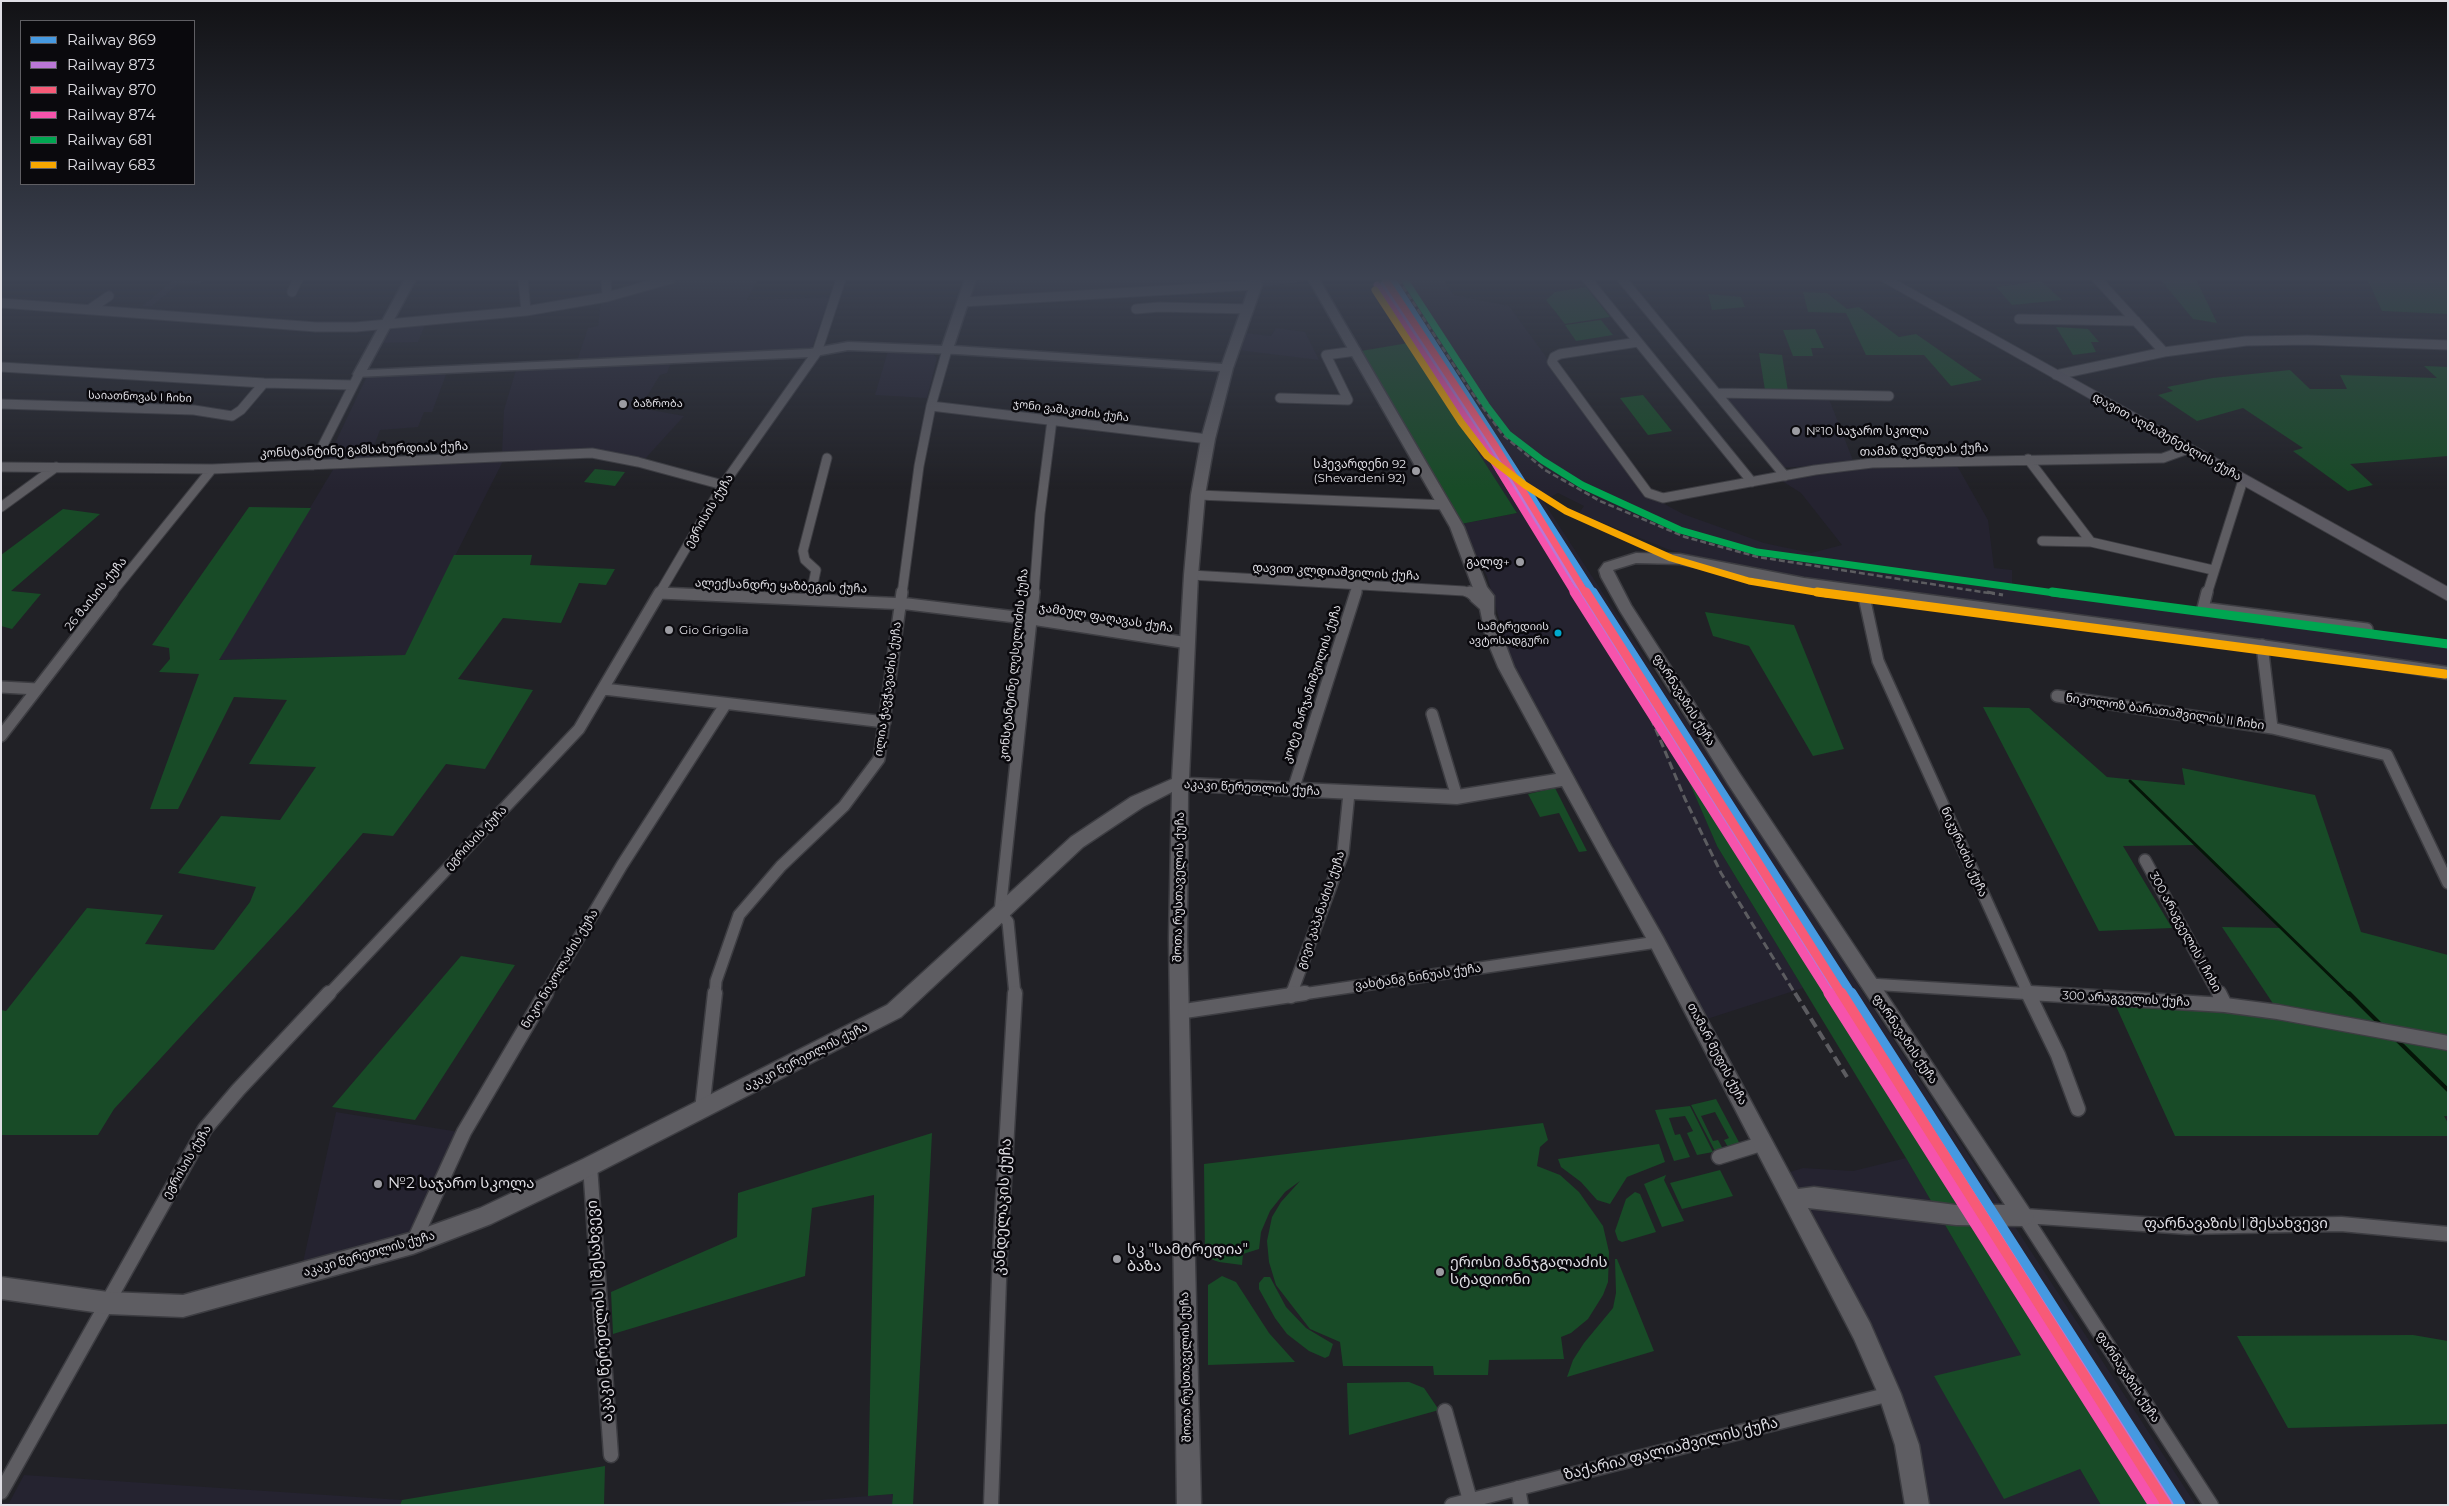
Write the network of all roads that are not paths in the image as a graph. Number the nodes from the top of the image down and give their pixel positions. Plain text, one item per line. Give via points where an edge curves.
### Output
1 (371, 349) edge
2 (831, 349) edge
3 (929, 349) edge
4 (1234, 349) edge
5 (1591, 349) edge
6 (1644, 349) edge
7 (1681, 349) edge
8 (2010, 349) edge
9 (2162, 349) edge
10 (2184, 349) edge
11 (947, 350) junction
12 (1356, 351) joint
13 (817, 352) junction
14 (2164, 352) junction
15 (1, 367) edge
16 (1227, 368) junction
17 (359, 374) junction
18 (2056, 375) junction
19 (264, 383) junction
20 (353, 385) junction
21 (1717, 393) junction
22 (1889, 396) dead end
23 (1280, 398) dead end
24 (1, 404) edge
25 (931, 406) junction
26 (1052, 420) junction
27 (1208, 439) junction
28 (2188, 449) junction
29 (827, 458) dead end
30 (2028, 459) junction
31 (313, 466) junction
32 (1, 467) edge
33 (56, 467) junction
34 (212, 469) junction
35 (1785, 476) junction
36 (2243, 480) junction
37 (1752, 482) junction
38 (723, 485) junction
39 (1198, 496) junction
40 (1445, 505) junction
41 (1, 507) edge
42 (2042, 540) dead end
43 (2091, 542) junction
44 (2212, 570) junction
45 (1191, 575) junction
46 (1358, 586) junction
47 (1863, 592) junction
48 (660, 593) junction
49 (2448, 595) edge
50 (810, 599) junction
51 (1482, 602) junction
52 (900, 604) junction
53 (1032, 619) junction
54 (2367, 629) dead end
55 (1188, 642) junction
56 (2262, 645) junction
57 (2448, 673) edge
58 (1, 687) edge
59 (37, 689) junction
60 (604, 690) junction
61 (2057, 696) dead end
62 (725, 705) junction
63 (1432, 714) dead end
64 (885, 722) junction
65 (2272, 728) junction
66 (1, 736) edge
67 (1567, 779) junction
68 (1181, 784) junction
69 (1293, 790) junction
70 (1348, 793) junction
71 (1457, 797) junction
72 (2145, 860) dead end
73 (2448, 883) edge
74 (1000, 912) junction
75 (1658, 942) junction
76 (1869, 984) junction
77 (2028, 993) junction
78 (1291, 996) junction
79 (2225, 1005) junction
80 (1178, 1012) junction
81 (2448, 1042) edge
82 (2078, 1108) dead end
83 (702, 1110) junction
84 (1764, 1143) junction
85 (1719, 1157) dead end
86 (590, 1166) junction
87 (1794, 1200) junction
88 (2024, 1216) junction
89 (2448, 1234) edge
90 (413, 1243) junction
91 (1, 1288) edge
92 (108, 1303) junction
93 (1890, 1394) junction
94 (1445, 1411) dead end
95 (611, 1455) dead end
96 (1518, 1488) junction
97 (1, 1492) edge
98 (1470, 1500) junction
99 (991, 1505) edge
100 (1189, 1505) edge
101 (1452, 1505) edge
102 (1521, 1505) edge
103 (1918, 1505) edge
104 (2211, 1505) edge

1 - 17 street
2 - 13 street
3 - 11 street
4 - 16 street, შოთა რუსთაველის ქუჩა
5 - 37 street, თამაზ დუნდუას ქუჩა via 1560,354 1552,362 1648,493 1663,498
6 - 37 street
7 - 21 street
8 - 18 main road, დავით აღმაშენებლის ქუჩა
9 - 14 street
10 - 14 street
11 - 16 street
11 - 25 street, ილია ჭავჭავაძის ქუჩა
12 - 23 street via 1326,355 1348,400
12 - 40 street, თამარ მეფის ქუჩა
13 - 17 street
13 - 38 street, ეგრისის ქუჩა
14 - 18 street
15 - 19 street
16 - 27 street, შოთა რუსთაველის ქუჩა
17 - 20 street
18 - 28 main road, დავით აღმაშენებლის ქუჩა
19 - 20 street
19 - 24 street, საიათნოვას I ჩიხი via 242,410 232,416 194,410
20 - 31 street
21 - 22 street
21 - 35 street
25 - 26 street, ჯონი ვაშაკიძის ქუჩა
25 - 52 street, ილია ჭავჭავაძის ქუჩა via 919,466
26 - 27 street, ჯონი ვაშაკიძის ქუჩა
26 - 53 street, კონსტანტინე ლესელიძის ქუჩა via 1040,514
27 - 39 street, შოთა რუსთაველის ქუჩა
28 - 30 street, თამაზ დუნდუას ქუჩა via 2163,458
28 - 36 main road, დავით აღმაშენებლის ქუჩა
29 - 50 street via 803,551 805,560 816,570
30 - 35 street, თამაზ დუნდუას ქუჩა via 1872,463
30 - 43 street
31 - 34 street, კონსტანტინე გამსახურდიას ქუჩა
31 - 38 street, კონსტანტინე გამსახურდიას ქუჩა via 592,453
32 - 33 street, კონსტანტინე გამსახურდიას ქუჩა
33 - 34 street, კონსტანტინე გამსახურდიას ქუჩა
33 - 41 street
34 - 59 street, 26 მაისის ქუჩა
35 - 37 street, თამაზ დუნდუას ქუჩა
36 - 44 street
36 - 49 main road, დავით აღმაშენებლის ქუჩა
38 - 48 street, ეგრისის ქუჩა
39 - 40 street
39 - 45 street, შოთა რუსთაველის ქუჩა
40 - 51 street, თამარ მეფის ქუჩა via 1457,527
42 - 43 street
43 - 44 street
44 - 54 street via 2203,608
45 - 46 street, დავით კლდიაშვილის ქუჩა
45 - 55 street, შოთა რუსთაველის ქუჩა
46 - 51 street, დავით კლდიაშვილის ქუჩა via 1464,591
46 - 69 street, კოტე მარჯანიშვილის ქუჩა
47 - 56 street
47 - 76 street, ფარნავაზის ქუჩა via 1659,556 1616,562 1606,570 1625,607
47 - 77 street, ნიკურაძის ქუჩა via 1878,661
48 - 50 street, ალექსანდრე ყაზბეგის ქუჩა
48 - 60 street, ეგრისის ქუჩა
50 - 52 street, ალექსანდრე ყაზბეგის ქუჩა
51 - 67 street, თამარ მეფის ქუჩა via 1506,667
52 - 53 street, ჯამბულ ფაღავას ქუჩა
52 - 64 street, ილია ჭავჭავაძის ქუჩა
53 - 55 street, ჯამბულ ფაღავას ქუჩა
53 - 74 street, კონსტანტინე ლესელიძის ქუჩა
55 - 68 street, შოთა რუსთაველის ქუჩა
56 - 57 street
56 - 65 street, ნიკოლოზ ბარათაშვილის II ჩიხი
58 - 59 street
59 - 66 street, 26 მაისის ქუჩა
60 - 62 street
60 - 92 street, ეგრისის ქუჩა via 579,729 205,1128 130,1258
61 - 65 street, ნიკოლოზ ბარათაშვილის II ჩიხი
62 - 64 street
62 - 90 street, ნიკო ნიკოლაძის ქუჩა via 622,865 469,1123
63 - 71 street
64 - 83 street, ილია ჭავჭავაძის ქუჩა via 879,760 844,806 781,866 739,915 716,981
65 - 73 street, ნიკოლოზ ბარათაშვილის II ჩიხი via 2387,755
67 - 71 street, აკაკი წერეთლის ქუჩა
67 - 75 street, თამარ მეფის ქუჩა
68 - 69 street, აკაკი წერეთლის ქუჩა
68 - 74 street, აკაკი წერეთლის ქუჩა via 1169,786 1137,802 1077,842
68 - 80 street, შოთა რუსთაველის ქუჩა
69 - 70 street, აკაკი წერეთლის ქუჩა
70 - 71 street, აკაკი წერეთლის ქუჩა
70 - 78 street, გივი კაპანაძის ქუჩა via 1343,852
72 - 79 street, 300 არაგველის I ჩიხი
74 - 83 street, აკაკი წერეთლის ქუჩა via 894,1011
74 - 99 street, კანდელაკის ქუჩა via 1008,922 1015,994 1000,1252
75 - 78 street, ვახტანგ ნინუას ქუჩა
75 - 84 street, თამარ მეფის ქუჩა
76 - 77 street, 300 არაგველის ქუჩა
76 - 88 street, ფარნავაზის ქუჩა
77 - 79 street, 300 არაგველის ქუჩა
77 - 82 street, ნიკურაძის ქუჩა via 2058,1055
78 - 80 street, ვახტანგ ნინუას ქუჩა
79 - 81 street, 300 არაგველის ქუჩა
80 - 100 street, შოთა რუსთაველის ქუჩა
83 - 86 street, აკაკი წერეთლის ქუჩა
84 - 85 street
84 - 87 main road, თამარ მეფის ქუჩა
86 - 90 street, აკაკი წერეთლის ქუჩა via 484,1217
86 - 95 street, აკაკი წერეთლის I შესახვევი
87 - 88 street via 1814,1197 1956,1216
87 - 93 main road, თამარ მეფის ქუჩა via 1862,1331
88 - 89 street, ფარნავაზის I შესახვევი via 2187,1227 2341,1224
88 - 104 street, ფარნავაზის ქუჩა
90 - 92 street, აკაკი წერეთლის ქუჩა via 183,1306
91 - 92 street, აკაკი წერეთლის ქუჩა
92 - 97 street, ეგრისის ქუჩა
93 - 96 street, ზაქარია ფალიაშვილის ქუჩა
93 - 103 main road, თამარ მეფის ქუჩა via 1907,1445
94 - 98 street
96 - 98 street, ზაქარია ფალიაშვილის ქუჩა
96 - 102 street
98 - 101 street, ზაქარია ფალიაშვილის ქუჩა

